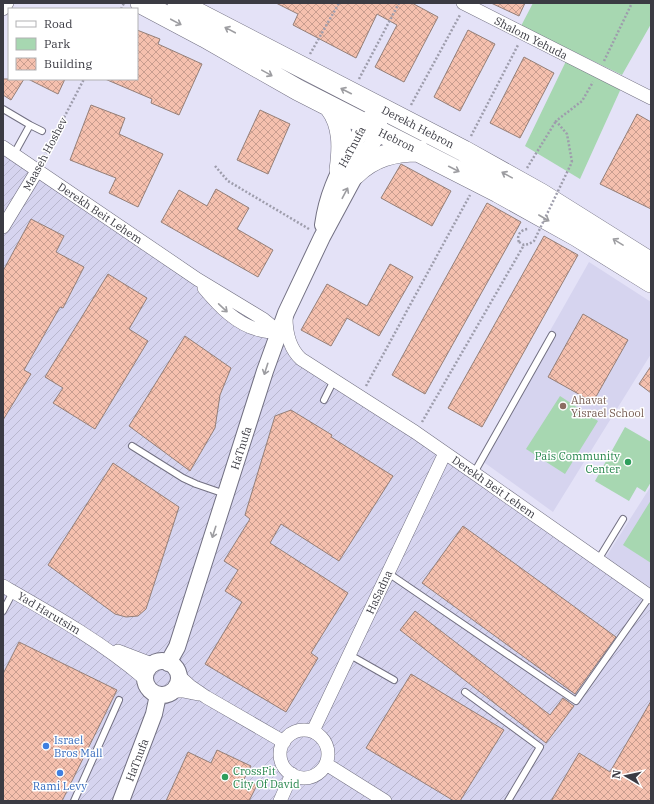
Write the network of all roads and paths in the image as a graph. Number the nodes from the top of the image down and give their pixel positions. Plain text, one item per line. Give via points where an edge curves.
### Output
1 (7, 3) edge
2 (141, 3) edge
3 (178, 3) edge
4 (339, 3) edge
5 (399, 3) edge
6 (464, 4) edge
7 (3, 9) edge
8 (524, 34) junction
9 (302, 68) junction
10 (83, 80) edge
11 (351, 93) junction
12 (651, 98) edge
13 (330, 107) junction
14 (3, 108) edge
15 (380, 108) junction
16 (403, 120) junction
17 (556, 121) dead end
18 (30, 124) junction
19 (371, 127) junction
20 (42, 131) dead end
21 (8, 150) edge
22 (419, 151) junction
23 (464, 151) junction
24 (572, 162) dead end
25 (215, 166) dead end
26 (37, 171) junction
27 (348, 172) junction
28 (478, 181) junction
29 (518, 181) junction
30 (3, 227) edge
31 (322, 237) junction
32 (519, 242) dead end
33 (524, 245) junction
34 (651, 263) edge
35 (651, 282) edge
36 (286, 313) junction
37 (279, 332) junction
38 (552, 335) dead end
39 (370, 379) dead end
40 (334, 380) junction
41 (324, 400) dead end
42 (424, 418) dead end
43 (132, 446) dead end
44 (445, 453) junction
45 (474, 473) junction
46 (226, 494) junction
47 (624, 519) dead end
48 (598, 560) junction
49 (388, 573) junction
50 (8, 589) edge
51 (650, 596) edge
52 (3, 611) edge
53 (94, 640) junction
54 (350, 655) junction
55 (168, 662) junction
56 (152, 664) junction
57 (179, 676) junction
58 (145, 679) junction
59 (394, 680) dead end
60 (173, 691) junction
61 (464, 692) dead end
62 (158, 695) junction
63 (206, 697) junction
64 (119, 700) dead end
65 (313, 731) junction
66 (284, 742) junction
67 (326, 764) junction
68 (292, 774) junction
69 (74, 801) edge
70 (121, 801) edge
71 (280, 801) edge
72 (385, 801) edge
73 (508, 801) edge

1 - 7 street
2 -> 13 highway, Hebron
9 -> 3 highway, Derekh Hebron
4 - 9 path
5 - 11 path
6 - 8 street, Shalom Yehuda
6 - 16 path
8 - 12 street, Shalom Yehuda
8 - 23 path
11 -> 9 highway, Derekh Hebron
10 - 26 path, Maaseh Hoshev
11 - 15 highway, Derekh Hebron
13 - 19 highway, Hebron
13 - 27 highway via 340,130
14 - 18 lane
15 - 16 highway, Derekh Hebron
15 - 19 street, HaTnufa
16 - 23 highway, Derekh Hebron
17 - 29 path
18 - 20 lane
18 - 21 lane
19 - 22 highway, Hebron
19 - 27 street, HaTnufa
21 - 26 street, Derekh Beit Lehem
22 - 27 highway via 394,153
22 -> 28 highway, Hebron
29 -> 23 highway, Derekh Hebron
24 - 33 path, bridge via 534,241
25 - 31 path via 228,181
26 - 30 street, Maaseh Hoshev
26 - 37 street, Derekh Beit Lehem via 197,279 220,306 239,321 259,330
27 - 31 street, HaTnufa via 328,198
28 -> 35 highway, Hebron via 577,236
28 - 39 path
34 -> 29 highway, Derekh Hebron
31 - 36 street, HaTnufa
32 - 33 path, bridge
33 - 42 path
36 - 37 street, HaTnufa
36 - 40 street, Derekh Beit Lehem via 287,331 293,350 301,359
37 -> 46 street, HaTnufa
38 - 45 lane
40 - 41 lane
40 - 44 street, Derekh Beit Lehem
43 - 46 lane via 189,481
44 - 45 street, Derekh Beit Lehem
44 - 49 street, HaSadna
45 - 48 street, Derekh Beit Lehem
46 -> 55 street, HaTnufa via 177,647
47 - 48 lane
48 - 51 street, Derekh Beit Lehem
49 - 51 lane via 576,701
49 - 54 street, HaSadna
50 - 52 lane
50 - 53 street, Yad Harutsim
53 - 56 street, Yad Harutsim
53 - 58 street, Yad Harutsim
54 - 59 lane
54 - 65 street, HaSadna
55 - 56 street
55 - 57 street
56 - 58 street
57 - 60 street via 178,684
57 - 63 street
58 - 62 street via 148,689
60 - 62 street via 166,695
60 - 63 street via 188,691
61 - 73 lane via 540,747
62 - 70 street, HaTnufa via 154,714
63 - 66 street
64 - 69 lane
65 - 66 street via 305,730 290,734
65 - 67 street via 325,741 328,756
66 - 68 street via 280,754 286,769
67 - 68 street via 314,775 299,777
67 - 72 street
68 - 71 street

